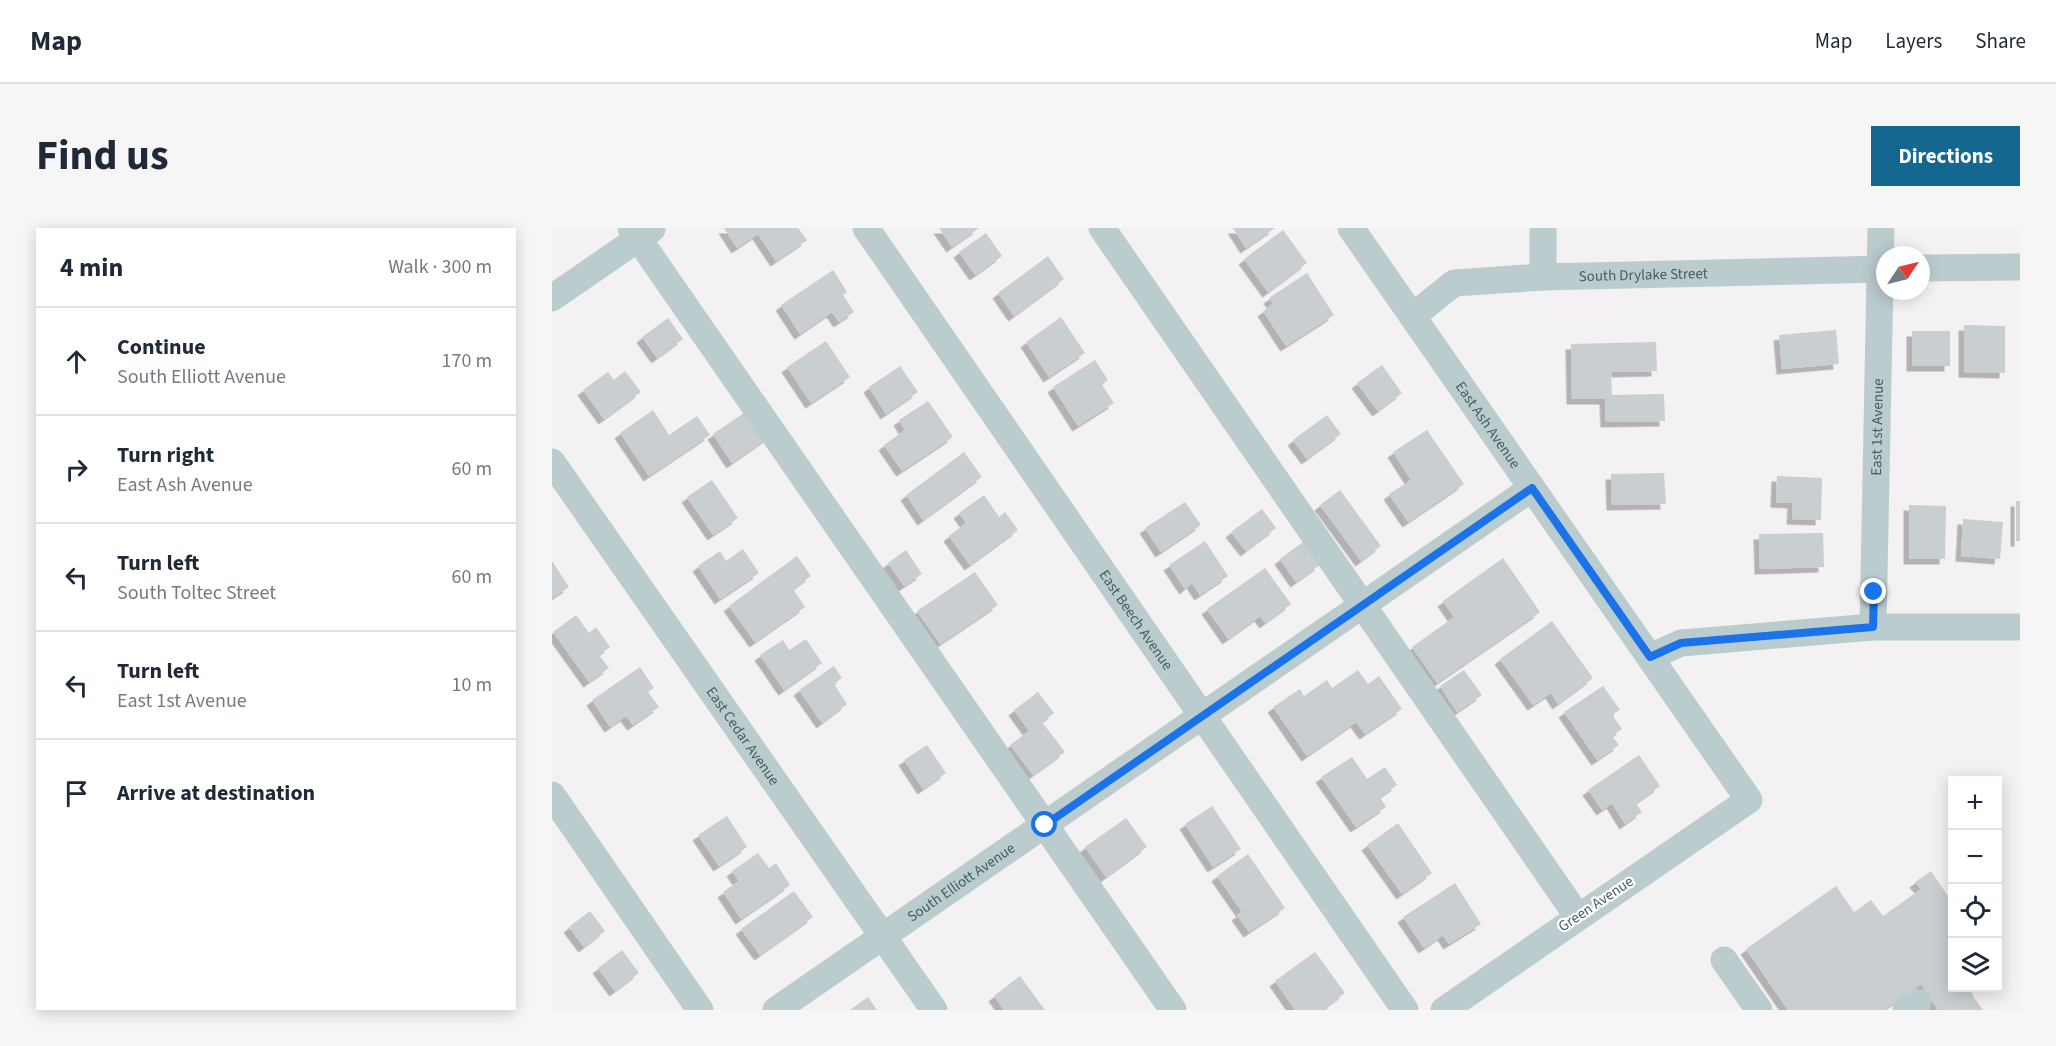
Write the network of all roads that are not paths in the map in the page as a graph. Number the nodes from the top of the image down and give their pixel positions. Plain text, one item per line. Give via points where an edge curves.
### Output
1 (866, 228) edge
2 (1102, 228) edge
3 (1351, 228) edge
4 (1543, 228) edge
5 (1881, 228) edge
6 (641, 231) edge
7 (1882, 246) edge
8 (2020, 267) edge
9 (1930, 268) edge
10 (1876, 269) edge
11 (1543, 277) junction
12 (552, 298) edge
13 (1882, 300) edge
14 (1413, 316) junction
15 (552, 462) edge
16 (1532, 488) junction
17 (1363, 605) junction
18 (1873, 627) junction
19 (2020, 627) edge
20 (1650, 657) junction
21 (1201, 716) junction
22 (552, 795) edge
23 (1749, 800) joint
24 (1045, 825) junction
25 (1578, 917) junction
26 (883, 937) junction
27 (1724, 960) dead end
28 (700, 1010) edge
29 (776, 1010) edge
30 (934, 1010) edge
31 (1173, 1010) edge
32 (1405, 1010) edge
33 (1444, 1010) edge
34 (1759, 1010) edge

1 - 21 street, East Beech Avenue
2 - 17 street
3 - 14 street, East Ash Avenue
4 - 11 street
5 - 7 street, East 1st Avenue
6 - 12 street
6 - 24 street
8 - 9 street
10 - 11 street, South Drylake Street
11 - 14 street, South Drylake Street via 1454,283
13 - 18 street, East 1st Avenue
14 - 16 street, East Ash Avenue
15 - 26 street, East Cedar Avenue
16 - 17 street, South Elliott Avenue
16 - 20 street, East Ash Avenue
17 - 21 street, South Elliott Avenue
17 - 25 street
18 - 19 street
18 - 20 street via 1681,643
20 - 23 street, East Ash Avenue
21 - 24 street, South Elliott Avenue
21 - 32 street, East Beech Avenue
22 - 28 street
23 - 25 street, Green Avenue
24 - 26 street, South Elliott Avenue
24 - 31 street
25 - 33 street, Green Avenue
26 - 29 street, South Elliott Avenue
26 - 30 street, East Cedar Avenue
27 - 34 street

